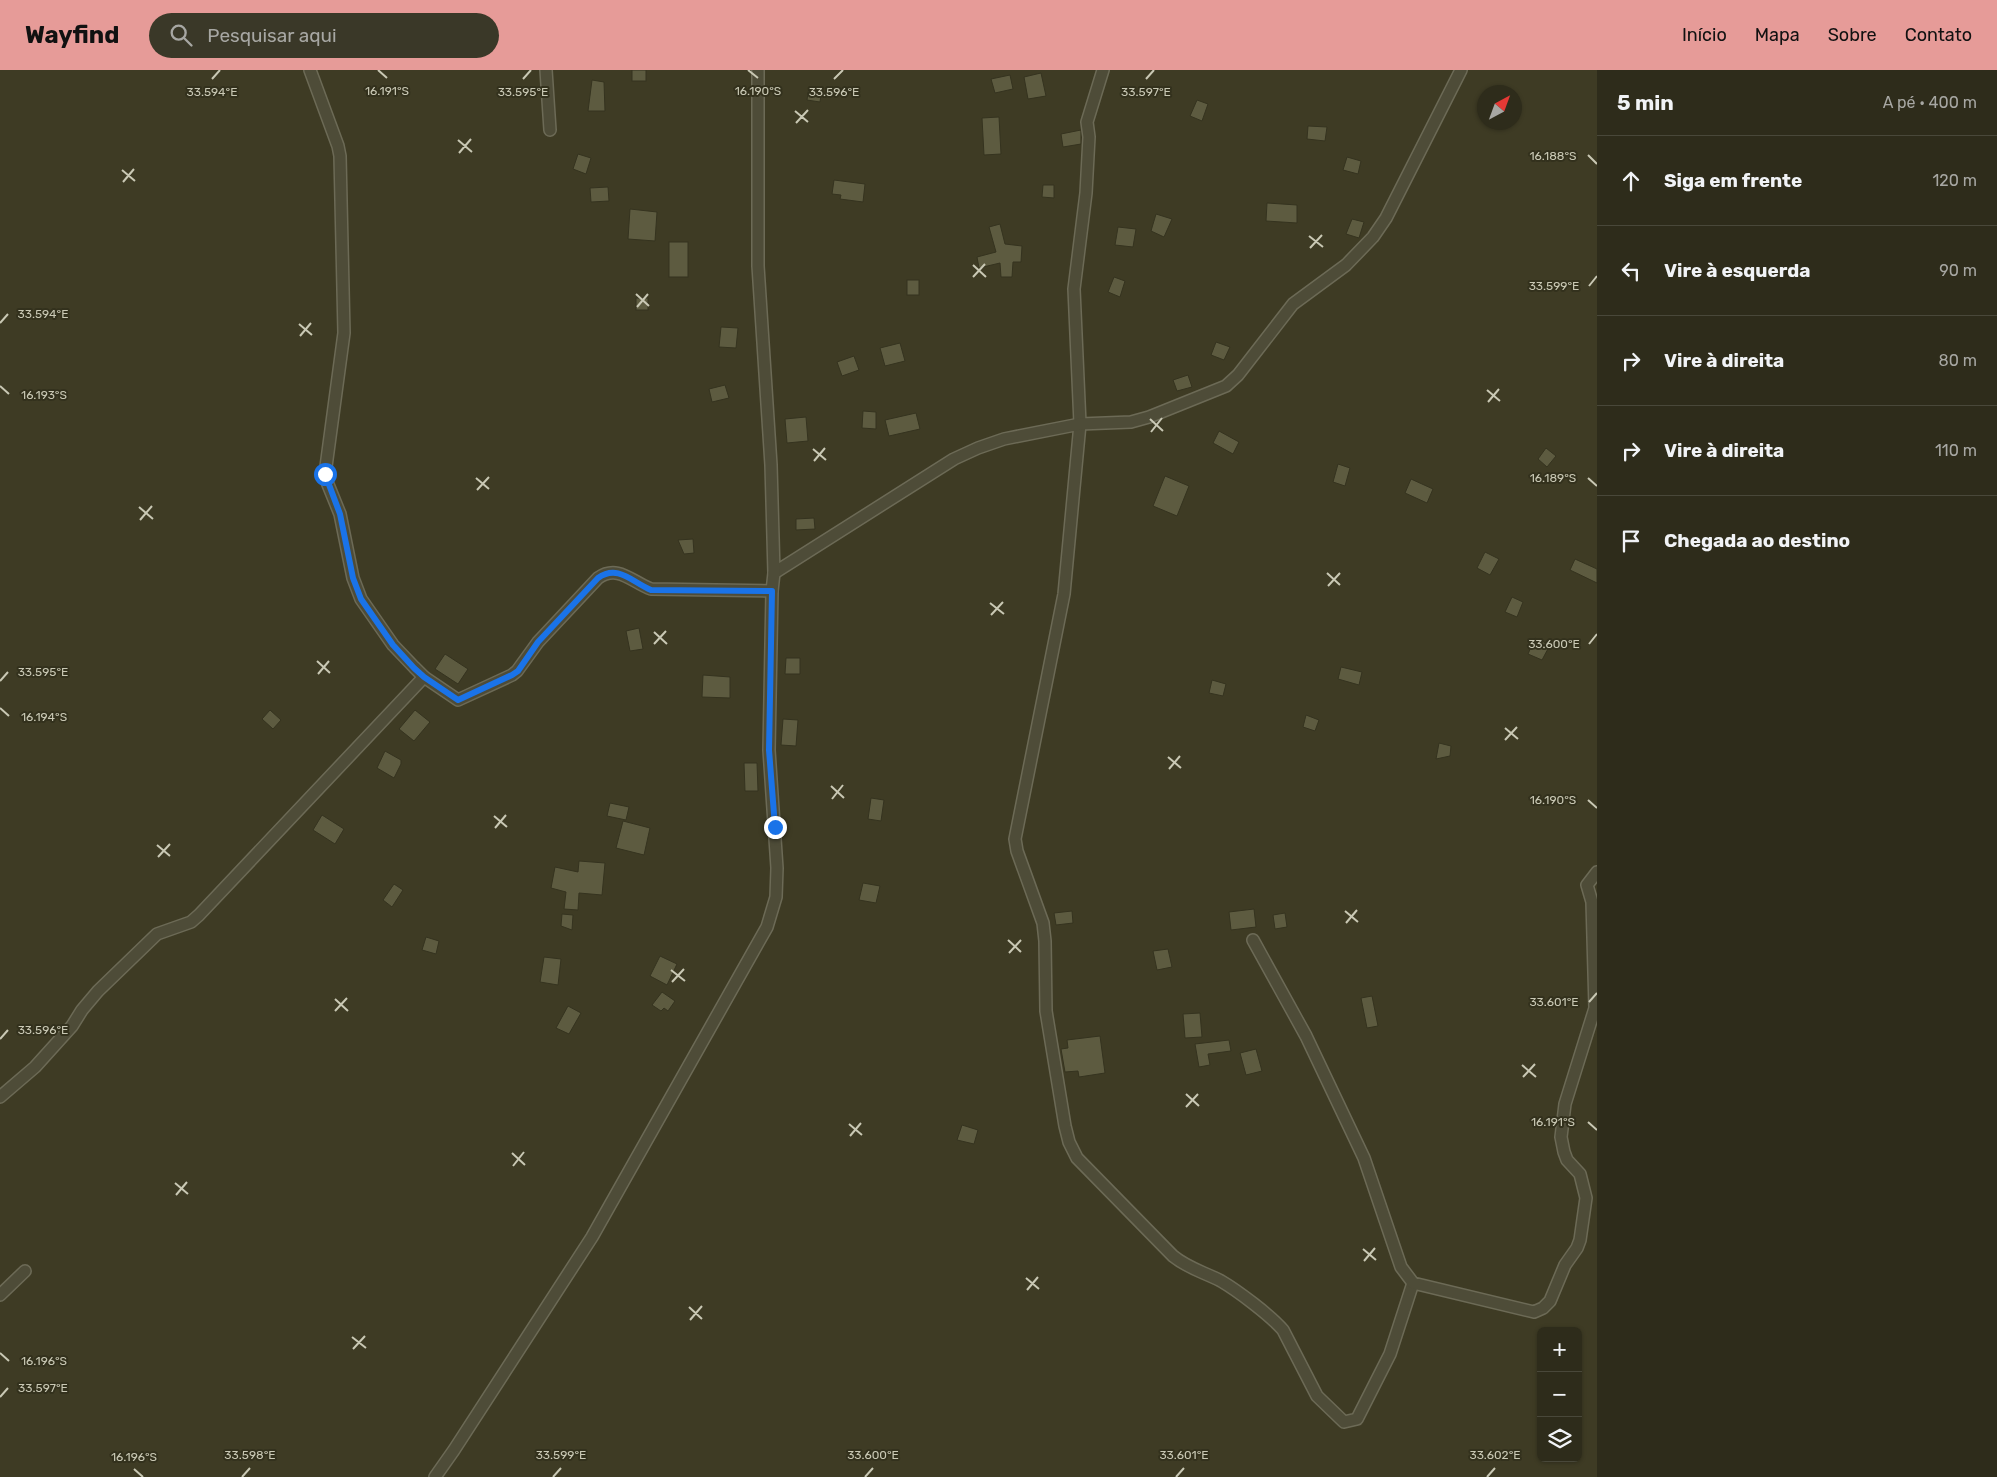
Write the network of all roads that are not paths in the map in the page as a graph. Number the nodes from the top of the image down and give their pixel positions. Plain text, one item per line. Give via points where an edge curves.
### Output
1 (310, 70) edge
2 (546, 70) edge
3 (758, 70) edge
4 (1103, 70) edge
5 (1461, 70) edge
6 (550, 130) dead end
7 (1080, 424) junction
8 (774, 573) junction
9 (772, 591) junction
10 (424, 677) junction
11 (1597, 872) edge
12 (1253, 940) dead end
13 (0, 1097) edge
14 (26, 1271) dead end
15 (1413, 1283) junction
16 (0, 1295) edge
17 (435, 1477) edge

1 - 10 street via 340,156 344,333 325,474 340,514 353,578 361,599 393,645
2 - 6 street
3 - 8 street via 758,266 771,465
4 - 7 street via 1087,122 1086,193 1074,289
5 - 7 street via 1386,218 1373,237 1346,265 1293,304 1238,375 1226,386 1149,417 1131,422
7 - 8 street via 1004,439 954,459
7 - 15 street via 1064,594 1015,839 1043,923 1046,1011 1069,1142 1077,1158 1173,1256 1186,1266 1221,1281 1274,1320 1317,1396 1344,1422 1357,1419 1390,1354
8 - 9 street
9 - 10 street via 651,590 626,576 606,573 538,642 512,675 458,700
9 - 17 street via 769,750 777,868 776,897 767,927 592,1237
10 - 13 street via 199,915 191,922 157,934 98,991 35,1067
11 - 15 street via 1588,885 1592,902 1595,1008 1565,1104 1561,1137 1568,1160 1580,1174 1586,1198 1577,1248 1565,1265 1550,1301 1534,1312
12 - 15 street via 1330,1084 1364,1158 1401,1267
14 - 16 street

